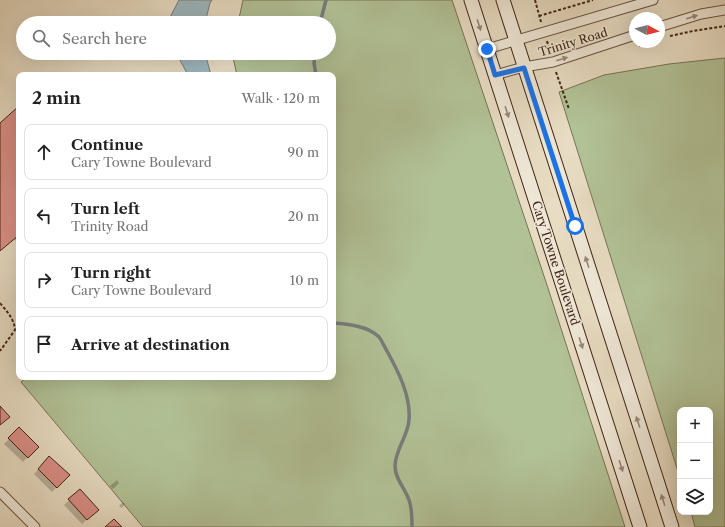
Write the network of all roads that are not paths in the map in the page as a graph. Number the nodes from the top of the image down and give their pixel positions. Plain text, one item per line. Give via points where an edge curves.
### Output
1 (471, 0) edge
2 (503, 0) edge
3 (653, 0) edge
4 (725, 10) edge
5 (665, 25) edge
6 (629, 37) edge
7 (516, 40) junction
8 (487, 49) junction
9 (524, 68) junction
10 (495, 75) junction
11 (0, 492) edge
12 (35, 527) edge
13 (640, 527) edge
14 (672, 527) edge

1 -> 8 main road, Cary Towne Boulevard
2 - 7 main road
3 - 7 street, Trinity Road
5 -> 4 street
9 -> 6 street, Trinity Road via 553,62
7 - 8 street, Trinity Road
7 - 9 main road
8 - 10 main road, Cary Towne Boulevard
9 - 10 street, Trinity Road
14 -> 9 main road
10 -> 13 main road, Cary Towne Boulevard
11 - 12 street

